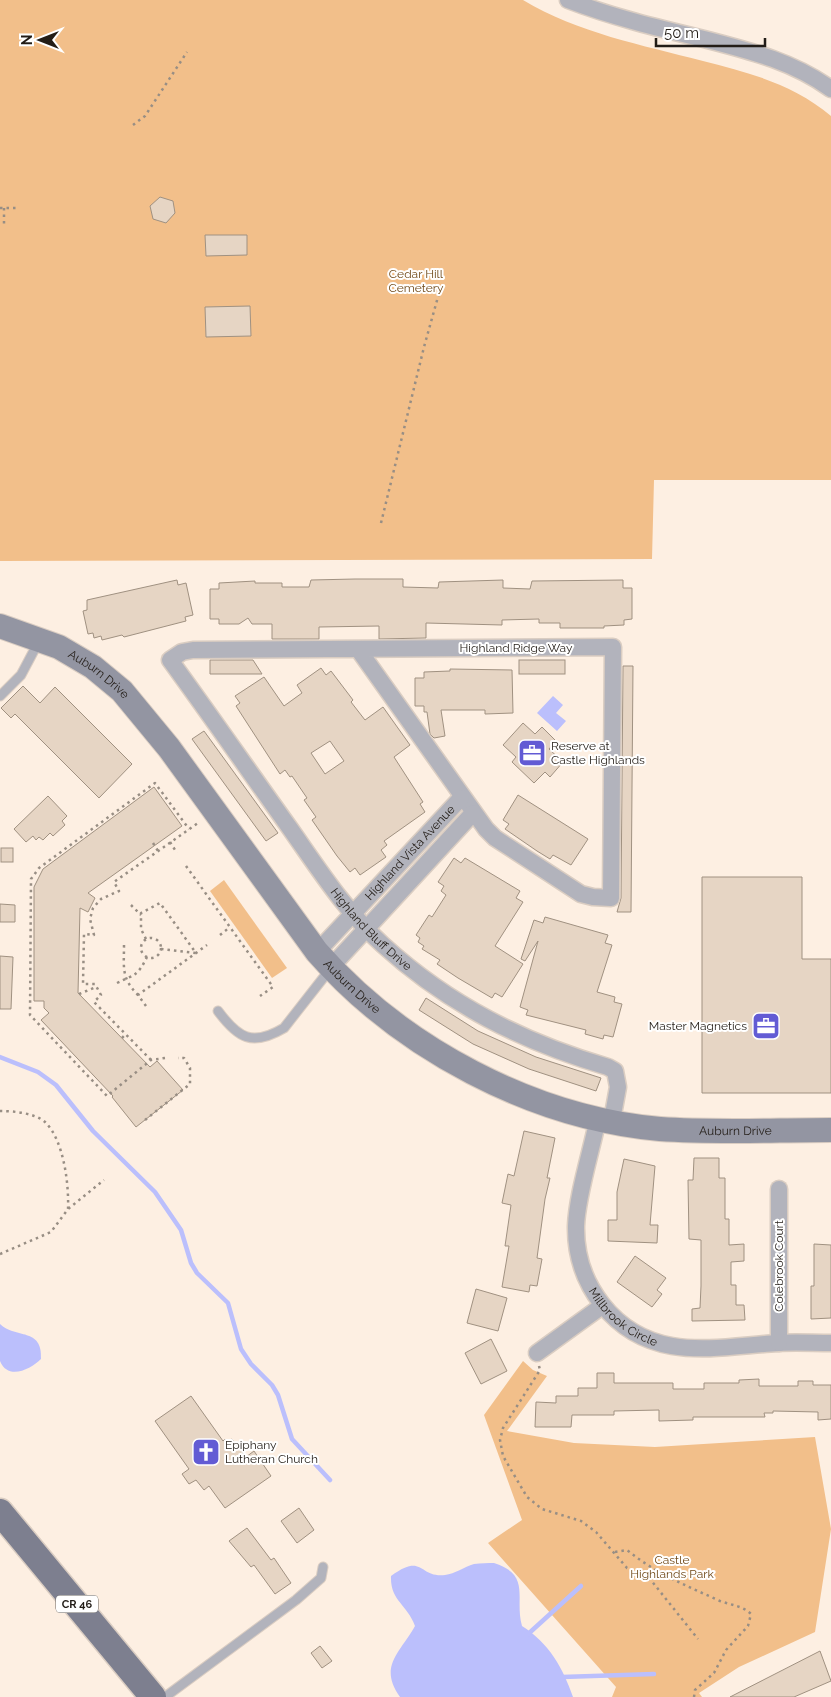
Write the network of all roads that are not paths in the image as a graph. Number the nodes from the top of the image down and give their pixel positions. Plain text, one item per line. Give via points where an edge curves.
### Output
1 (568, 0) edge
2 (831, 89) edge
3 (0, 626) edge
4 (40, 639) junction
5 (358, 649) junction
6 (170, 660) joint
7 (0, 696) edge
8 (462, 798) junction
9 (473, 813) junction
10 (611, 898) joint
11 (353, 914) junction
12 (367, 929) junction
13 (324, 960) junction
14 (218, 1012) dead end
15 (605, 1119) junction
16 (831, 1130) edge
17 (779, 1189) dead end
18 (602, 1306) junction
19 (779, 1343) junction
20 (831, 1343) edge
21 (537, 1352) road end
22 (0, 1512) edge
23 (323, 1567) dead end
24 (153, 1697) edge
25 (165, 1697) edge

1 - 2 street via 628,20 768,56 793,66
3 - 4 street, Auburn Drive
4 - 7 lane via 21,675
4 - 13 street, Auburn Drive via 93,667 131,701 170,748
5 - 6 street, Highland Ridge Way via 193,650 182,652
5 - 8 street, Highland Vista Avenue
5 - 10 street, Highland Ridge Way via 613,647
6 - 11 street, Highland Bluff Drive
8 - 9 street, Highland Vista Avenue
8 - 11 street, Highland Vista Avenue
9 - 10 street, Highland Vista Avenue via 495,838 581,894
9 - 12 street, Highland Vista Avenue
11 - 12 street, Highland Bluff Drive
11 - 13 street, Highland Vista Avenue
12 - 13 street, Highland Vista Avenue
12 - 15 street, Highland Bluff Drive via 429,984 474,1013 542,1046 615,1071 618,1087
13 - 14 lane via 284,1028 275,1033 259,1037 242,1035 233,1031
13 - 15 street, Auburn Drive via 396,1025 465,1069 528,1097
15 - 16 street, Auburn Drive via 685,1130
15 - 18 street, Millbrook Circle via 579,1208 576,1232 584,1276
17 - 19 street, Colebrook Court
18 - 19 street, Millbrook Circle via 643,1337 671,1346 705,1348
18 - 21 street
19 - 20 street, Millbrook Circle
22 - 24 main road, CR 46
23 - 25 lane via 321,1578 296,1600

